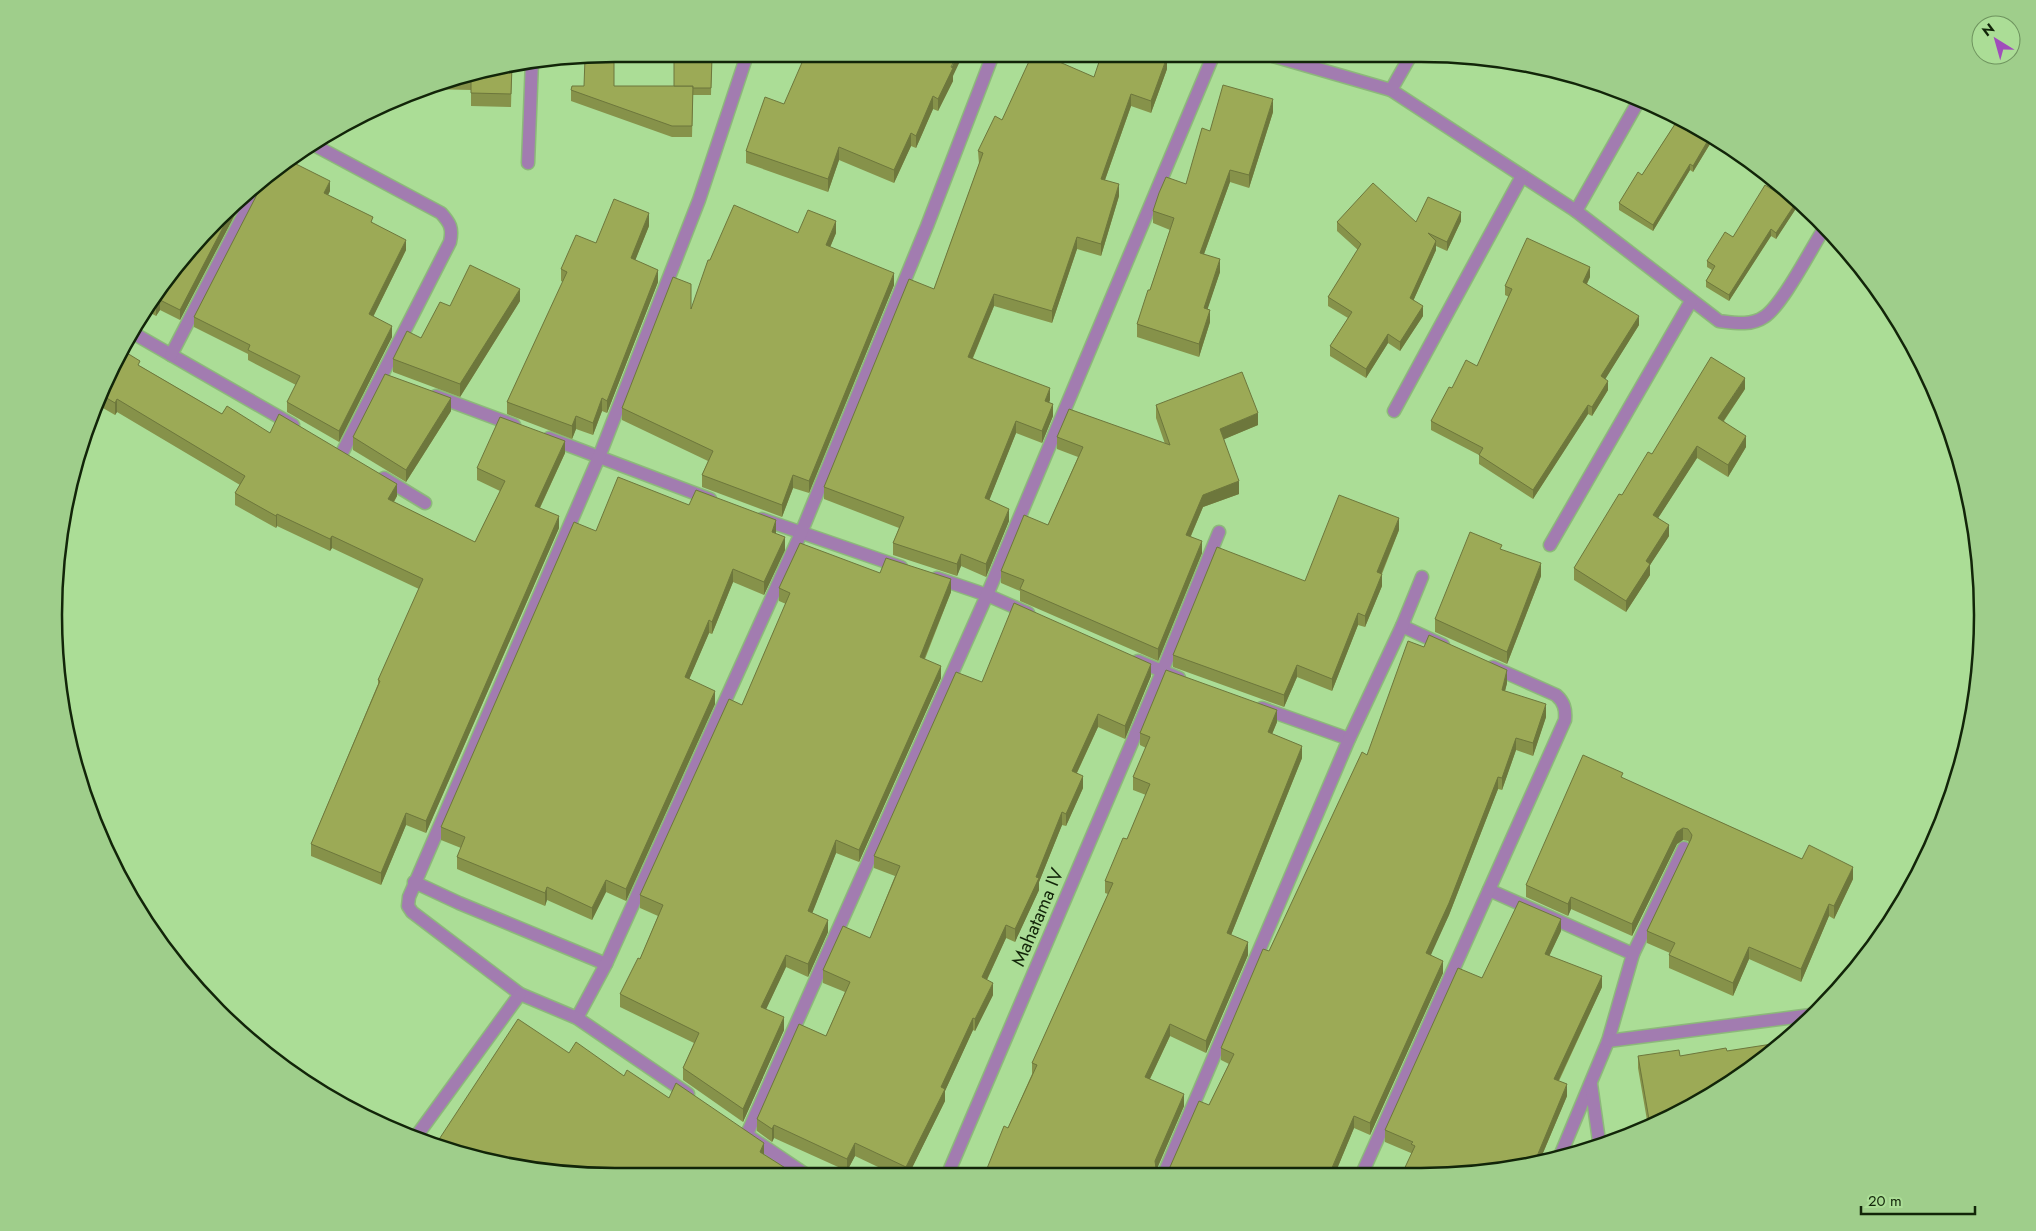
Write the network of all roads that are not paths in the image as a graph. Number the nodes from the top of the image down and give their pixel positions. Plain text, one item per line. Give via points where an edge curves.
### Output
1 (745, 62) edge
2 (990, 62) edge
3 (1210, 62) edge
4 (1294, 62) edge
5 (1407, 62) edge
6 (532, 69) edge
7 (1391, 90) junction
8 (1635, 107) edge
9 (321, 148) edge
10 (528, 163) dead end
11 (1522, 176) junction
12 (251, 200) edge
13 (1576, 211) junction
14 (1821, 234) edge
15 (1691, 301) junction
16 (139, 336) edge
17 (171, 355) junction
18 (426, 393) edge
19 (1394, 411) dead end
20 (308, 433) edge
21 (342, 453) edge
22 (600, 457) junction
23 (375, 473) edge
24 (718, 502) edge
25 (425, 503) dead end
26 (746, 512) edge
27 (1219, 532) dead end
28 (801, 534) junction
29 (1550, 545) dead end
30 (1422, 577) dead end
31 (987, 595) junction
32 (1039, 618) edge
33 (1402, 626) junction
34 (1456, 650) edge
35 (1127, 657) edge
36 (1484, 662) edge
37 (1162, 672) junction
38 (1190, 682) edge
39 (1246, 702) edge
40 (1348, 740) junction
41 (1684, 848) edge
42 (414, 882) junction
43 (1489, 890) junction
44 (1633, 954) junction
45 (606, 964) junction
46 (520, 994) junction
47 (1802, 1016) edge
48 (577, 1018) junction
49 (1608, 1041) junction
50 (1591, 1084) junction
51 (698, 1101) edge
52 (419, 1132) edge
53 (1599, 1139) edge
54 (1562, 1150) edge
55 (796, 1168) edge
56 (949, 1168) edge
57 (1166, 1168) edge
58 (1365, 1168) edge

1 - 22 street via 699,200
2 - 28 street
3 - 31 street
4 - 7 street
5 - 7 street
6 - 10 street
7 - 11 street
8 - 13 street
9 - 21 street via 441,212 452,230 450,242 385,378
11 - 13 street
11 - 19 street
12 - 17 street
13 - 15 street
14 - 15 street via 1776,306 1764,317 1738,324 1719,321
15 - 29 street
16 - 17 street
17 - 20 street
18 - 22 street
22 - 24 street
22 - 42 street
23 - 25 street
26 - 28 street
27 - 37 street, Mahatama IV
28 - 31 street
28 - 45 street
30 - 33 street
31 - 32 street
31 - 55 street via 742,1132
33 - 34 street
33 - 40 street
35 - 37 street
36 - 43 street via 1556,695 1563,701 1566,711 1565,720
37 - 38 street
37 - 56 street, Mahatama IV
39 - 40 street
40 - 57 street
41 - 44 street
42 - 45 street
42 - 46 street via 408,906 412,912
43 - 44 street
43 - 58 street
44 - 49 street
45 - 48 street
46 - 48 street
46 - 52 street
47 - 49 street
48 - 51 street
49 - 50 street
50 - 53 street
50 - 54 street

